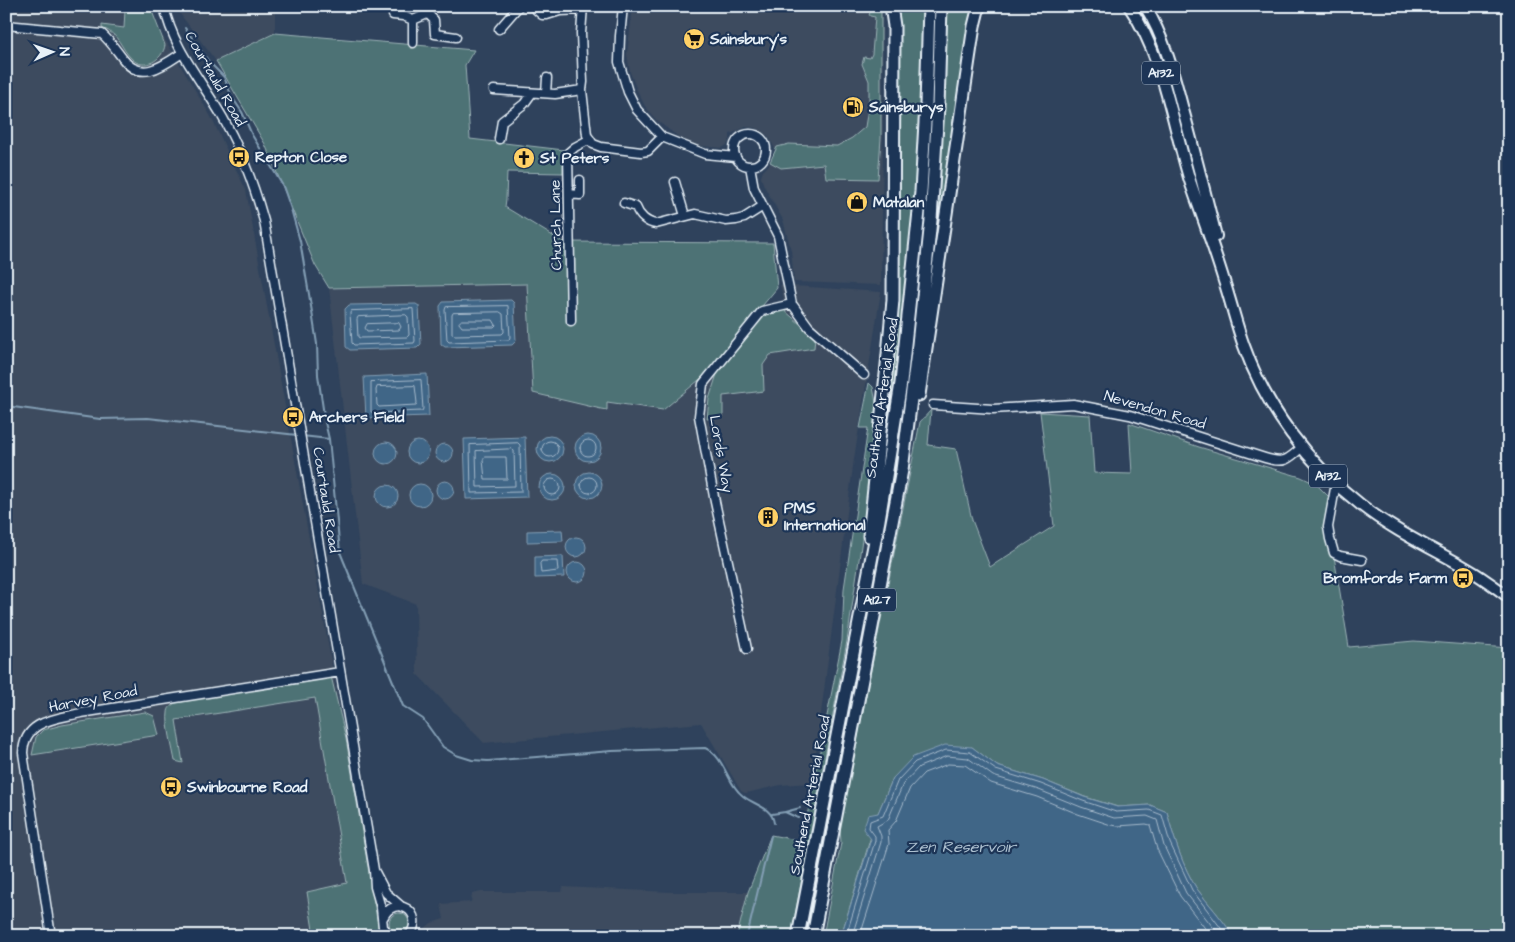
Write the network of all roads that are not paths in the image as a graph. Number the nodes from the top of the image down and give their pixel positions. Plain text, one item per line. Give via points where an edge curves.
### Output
1 (164, 6) edge
2 (519, 6) edge
3 (532, 6) edge
4 (624, 6) edge
5 (891, 6) edge
6 (979, 6) edge
7 (1129, 6) edge
8 (1144, 6) edge
9 (583, 8) edge
10 (929, 8) edge
11 (941, 8) edge
12 (429, 9) edge
13 (392, 16) dead end
14 (413, 20) junction
15 (6, 25) edge
16 (499, 29) dead end
17 (456, 37) dead end
18 (413, 43) dead end
19 (182, 53) junction
20 (547, 78) dead end
21 (494, 90) dead end
22 (582, 90) junction
23 (532, 93) junction
24 (546, 94) junction
25 (662, 137) junction
26 (499, 139) dead end
27 (590, 139) junction
28 (736, 157) junction
29 (750, 166) junction
30 (580, 180) dead end
31 (675, 182) dead end
32 (568, 194) junction
33 (624, 203) dead end
34 (763, 206) junction
35 (685, 216) junction
36 (1226, 286) junction
37 (792, 304) junction
38 (571, 321) dead end
39 (864, 375) dead end
40 (933, 405) dead end
41 (1302, 447) junction
42 (902, 470) junction
43 (1336, 483) junction
44 (1362, 560) dead end
45 (1509, 597) edge
46 (855, 645) junction
47 (747, 649) dead end
48 (340, 672) junction
49 (374, 870) junction
50 (402, 907) junction
51 (383, 918) junction
52 (409, 935) edge
53 (51, 936) edge
54 (390, 936) edge
55 (798, 936) edge
56 (813, 936) edge

1 - 19 street, Courtauld Road
2 - 16 street
3 - 9 street via 542,15
4 - 25 street via 619,62 622,75 637,110
5 - 46 highway, A127 via 894,26 893,300 876,478
6 - 42 highway, A127 via 922,382
7 - 36 main road, A132 via 1147,36 1159,68 1182,153
8 - 36 main road, A132 via 1161,37 1174,74
9 - 22 street
10 - 46 highway, Southend Arterial Road / A127 via 924,153 906,343 888,468
11 - 42 highway, Southend Arterial Road / A127 via 931,220
12 - 14 street via 425,15
12 - 17 street via 435,34
13 - 14 street
14 - 18 street
15 - 19 street via 102,34 113,43 124,61 145,72
19 - 48 street, Courtauld Road via 223,117 240,152 264,221
20 - 24 street
21 - 23 street
22 - 24 street
22 - 27 street
23 - 24 street
23 - 26 street via 524,104 502,121
25 - 27 street via 648,151 641,152 601,147
25 - 28 street via 705,154
27 - 32 street, Church Lane via 568,154
28 - 29 street
28 - 29 street via 734,150 740,137 748,134 759,136 767,150 765,157
29 - 34 street via 754,188
30 - 32 street via 580,194
31 - 35 street
32 - 38 street, Church Lane
33 - 35 street via 636,207 650,223
34 - 35 street via 736,220 695,214
34 - 37 street via 778,236
36 - 41 main road, A132 via 1255,374 1270,402
37 - 39 street via 809,327
37 - 47 street, Lords Way via 762,311 703,384 699,416
40 - 41 street, Nevendon Road via 993,409 1073,404 1130,415 1280,462
41 - 43 main road, A132
42 - 56 highway, Southend Arterial Road / A127
43 - 44 street via 1328,527 1334,553
43 - 45 main road, A132 via 1393,528 1470,570
46 - 55 highway, Southend Arterial Road / A127
48 - 49 street, Courtauld Road
48 - 53 street, Harvey Road via 81,713 42,723 31,730 22,753
49 - 50 street, Courtauld Road via 386,893
49 - 51 street, Courtauld Road
50 - 51 street via 388,910
50 - 52 street, Courtauld Road via 415,919
51 - 54 street, Courtauld Road via 383,927

